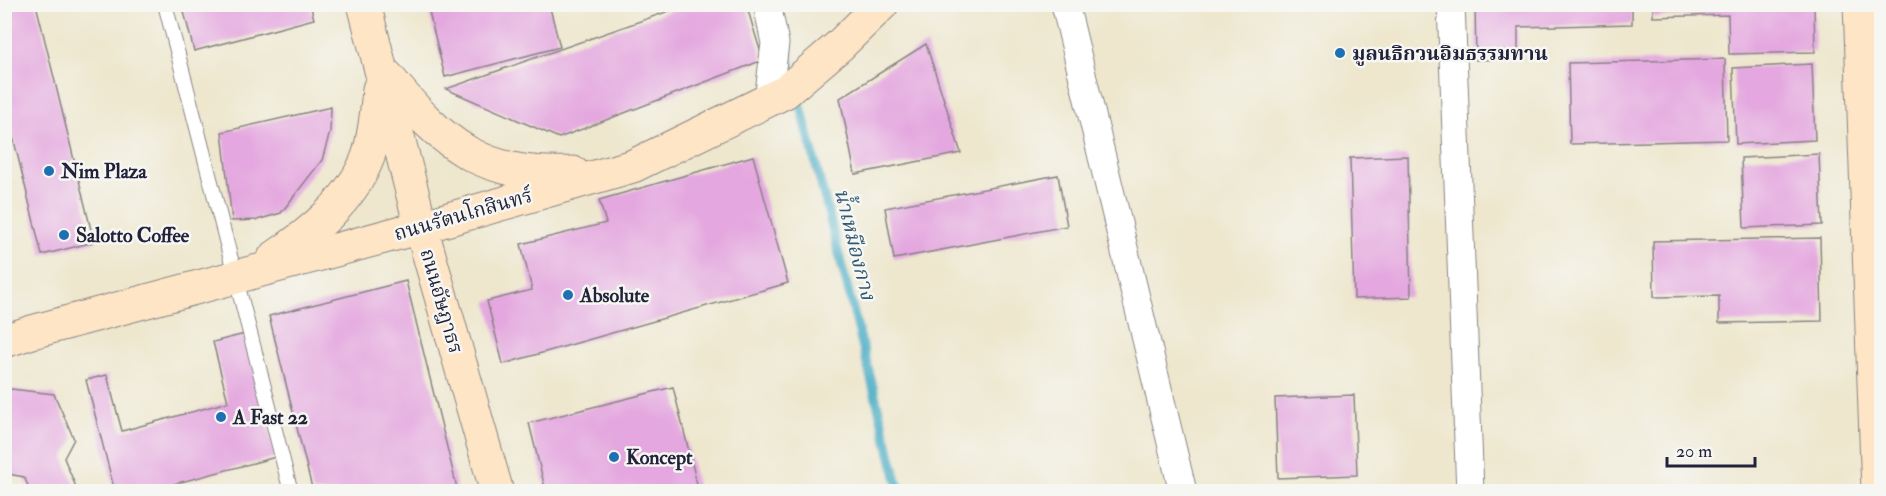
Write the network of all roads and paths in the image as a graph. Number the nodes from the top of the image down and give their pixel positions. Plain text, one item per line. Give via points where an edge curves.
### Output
1 (165, 4) edge
2 (364, 4) edge
3 (767, 4) edge
4 (1065, 4) edge
5 (1451, 4) edge
6 (1860, 4) edge
7 (878, 8) edge
8 (380, 68) junction
9 (777, 96) junction
10 (617, 171) junction
11 (421, 226) junction
12 (247, 272) junction
13 (4, 341) edge
14 (1879, 443) edge
15 (291, 492) edge
16 (497, 492) edge
17 (1183, 492) edge
18 (1470, 492) edge
19 (1878, 492) edge

1 - 12 lane via 208,175
2 - 8 street, ถนนอัษฎาธร
3 - 9 street via 775,44
4 - 17 street
5 - 18 street
6 - 14 street
7 - 9 street, ถนนรัตนโกสินทร์ via 839,46
8 - 10 street via 439,134 491,165 519,171
8 - 11 street, ถนนอัษฎาธร
8 - 12 street via 374,132 358,178 301,240
9 - 10 street, ถนนรัตนโกสินทร์
10 - 11 street, ถนนรัตนโกสินทร์
11 - 12 street, ถนนรัตนโกสินทร์
11 - 16 street, ถนนอัษฎาธร
12 - 13 street, ถนนรัตนโกสินทร์
12 - 15 lane
14 - 19 street

